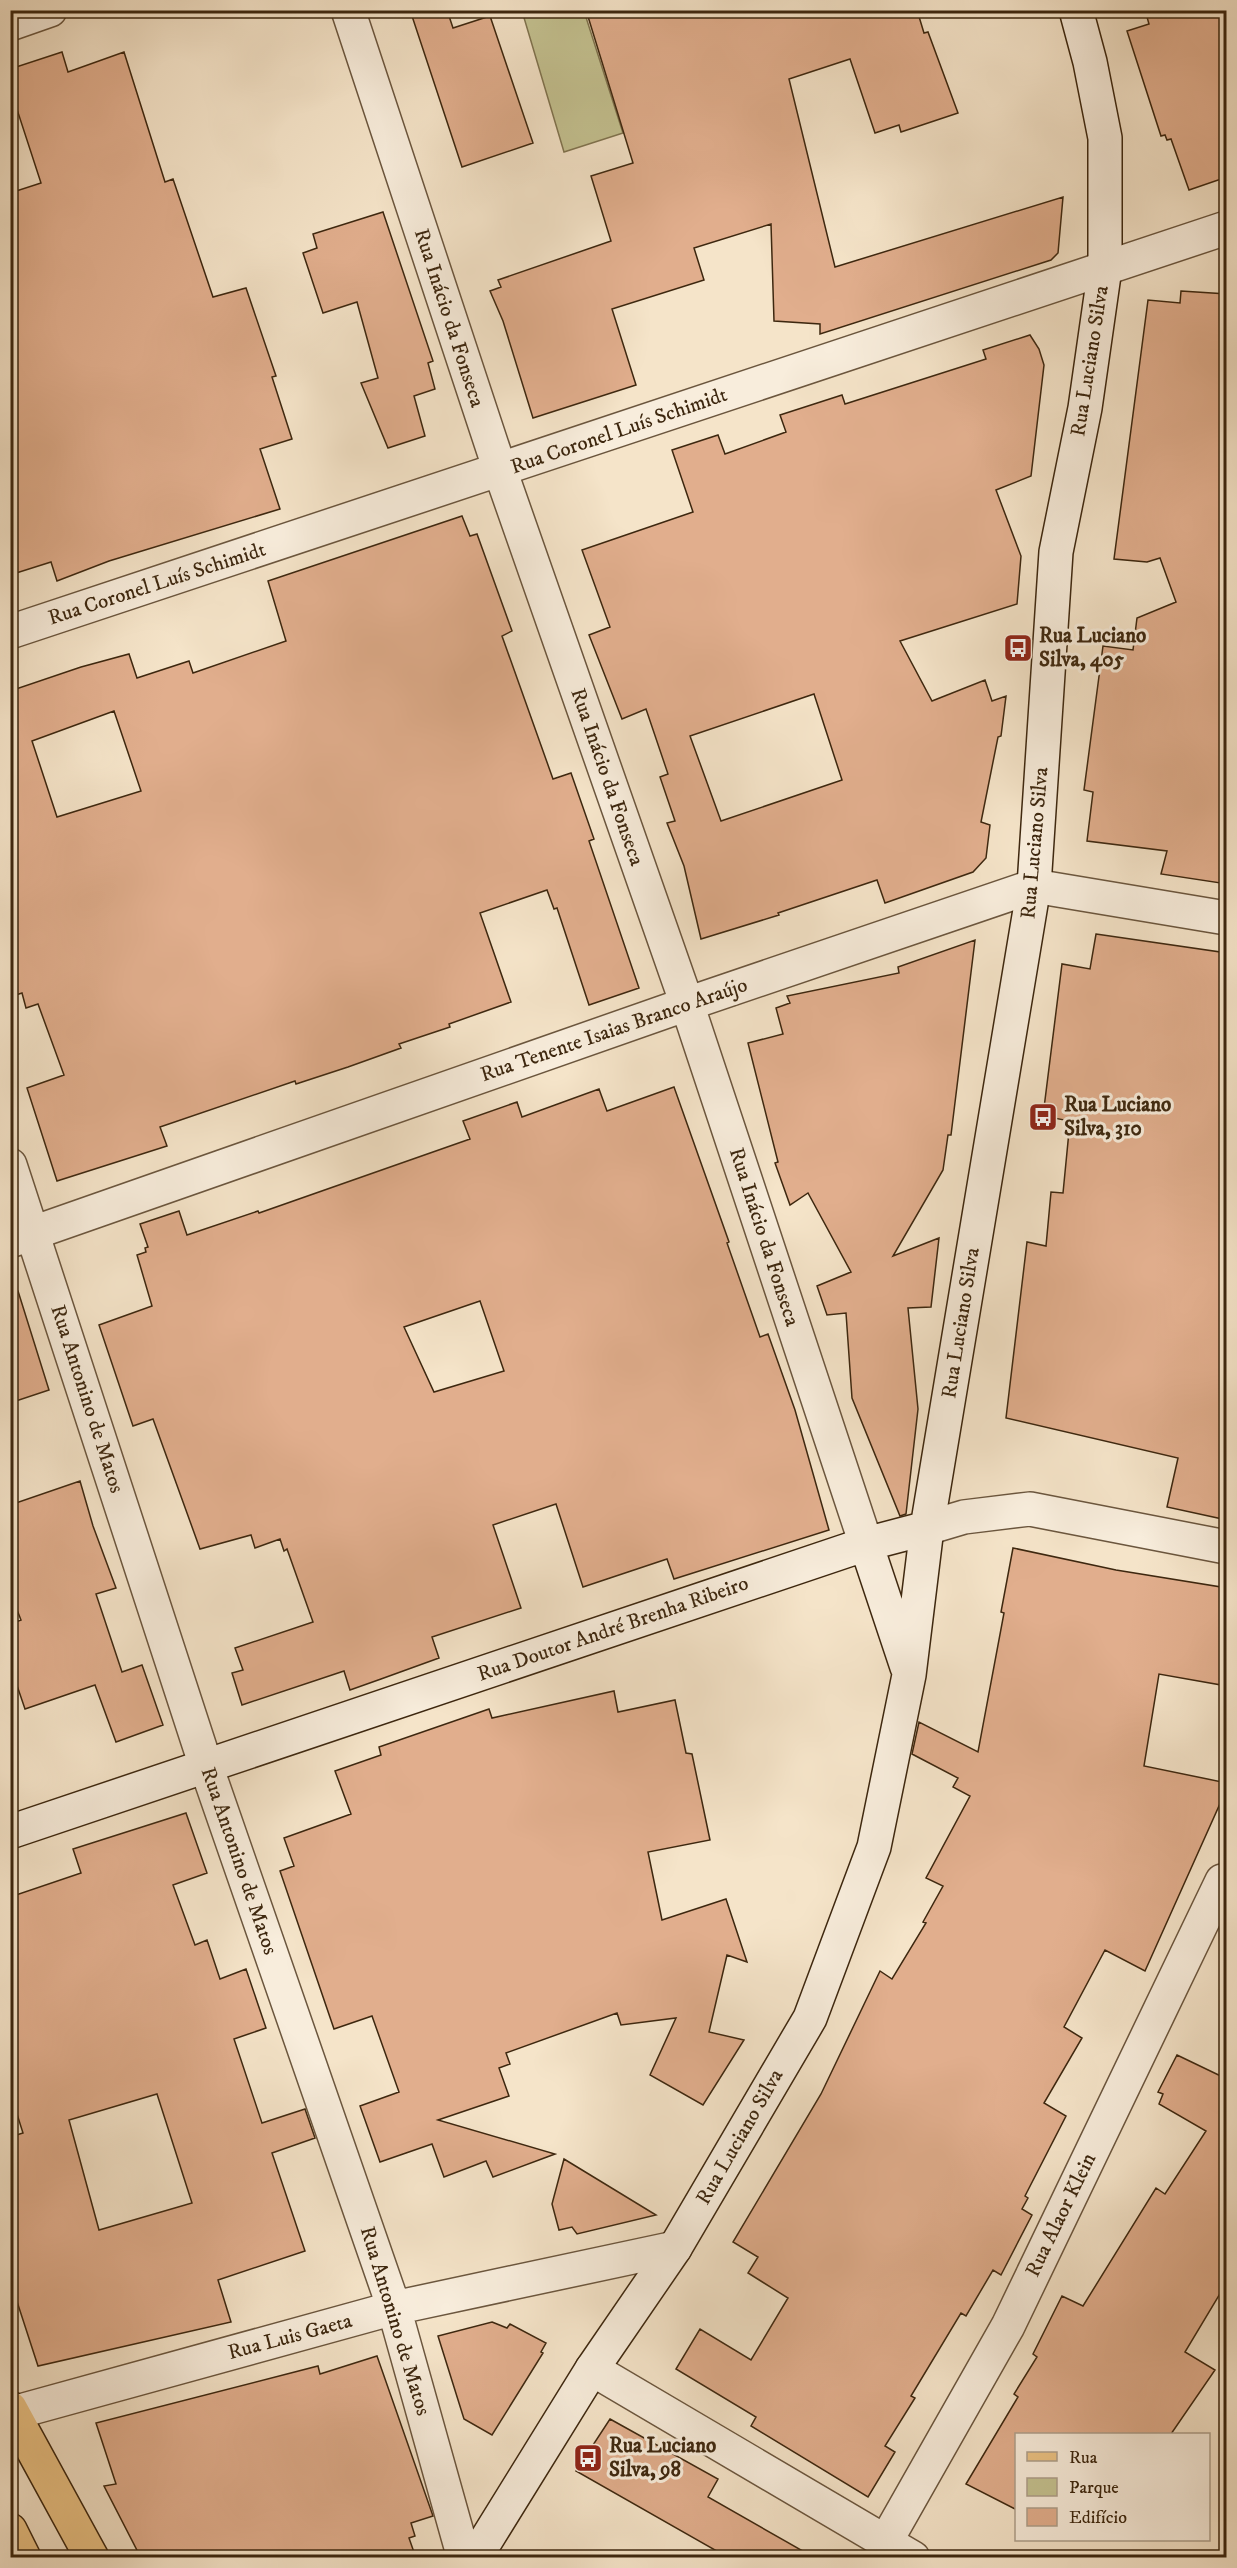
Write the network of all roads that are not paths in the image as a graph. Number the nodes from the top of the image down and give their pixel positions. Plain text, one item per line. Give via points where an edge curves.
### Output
1 (50, 10) edge
2 (348, 10) edge
3 (1076, 10) edge
4 (10, 24) edge
5 (1227, 228) edge
6 (1105, 268) junction
7 (500, 470) junction
8 (10, 632) edge
9 (1034, 886) junction
10 (1227, 918) edge
11 (687, 1004) junction
12 (10, 1165) edge
13 (22, 1237) edge
14 (927, 1528) junction
15 (866, 1544) junction
16 (1227, 1547) edge
17 (909, 1675) junction
18 (206, 1766) junction
19 (10, 1832) edge
20 (1222, 1881) dead end
21 (675, 2247) junction
22 (394, 2308) junction
23 (592, 2369) junction
24 (12, 2410) edge
25 (10, 2530) edge
26 (899, 2549) edge
27 (24, 2558) edge
28 (92, 2558) edge
29 (464, 2558) edge
30 (475, 2558) edge

1 - 4 street
2 - 7 street, Rua Inácio da Fonseca
3 - 6 street, Rua Luciano Silva via 1105,138
5 - 6 street, Rua Coronel Luís Schimidt
6 - 7 street, Rua Coronel Luís Schimidt
6 - 9 street, Rua Luciano Silva via 1085,408 1056,552
7 - 8 street, Rua Coronel Luís Schimidt
7 - 11 street, Rua Inácio da Fonseca
9 - 10 street, Rua Tenente Isaias Branco Araújo
9 - 11 street, Rua Tenente Isaias Branco Araújo
9 - 14 street, Rua Luciano Silva
11 - 13 street, Rua Tenente Isaias Branco Araújo
11 - 15 street, Rua Inácio da Fonseca
12 - 13 street, Rua Antonino de Matos
13 - 18 street, Rua Antonino de Matos
14 - 15 street, Rua Doutor André Brenha Ribeiro
14 - 16 street, Rua Doutor André Brenha Ribeiro via 964,1517 1030,1509
14 - 17 street, Rua Luciano Silva
15 - 17 street, Rua Luciano Silva
15 - 18 street, Rua Doutor André Brenha Ribeiro
17 - 21 street, Rua Luciano Silva via 874,1847 810,2018
18 - 19 street, Rua Doutor André Brenha Ribeiro
18 - 22 street, Rua Antonino de Matos
20 - 26 street, Rua Alaor Klein
21 - 22 street, Rua Luis Gaeta
21 - 23 street, Rua Luciano Silva
22 - 24 street, Rua Luis Gaeta
22 - 29 street, Rua Antonino de Matos
23 - 26 street
23 - 30 street, Rua Luciano Silva
24 - 28 main road
25 - 27 main road

